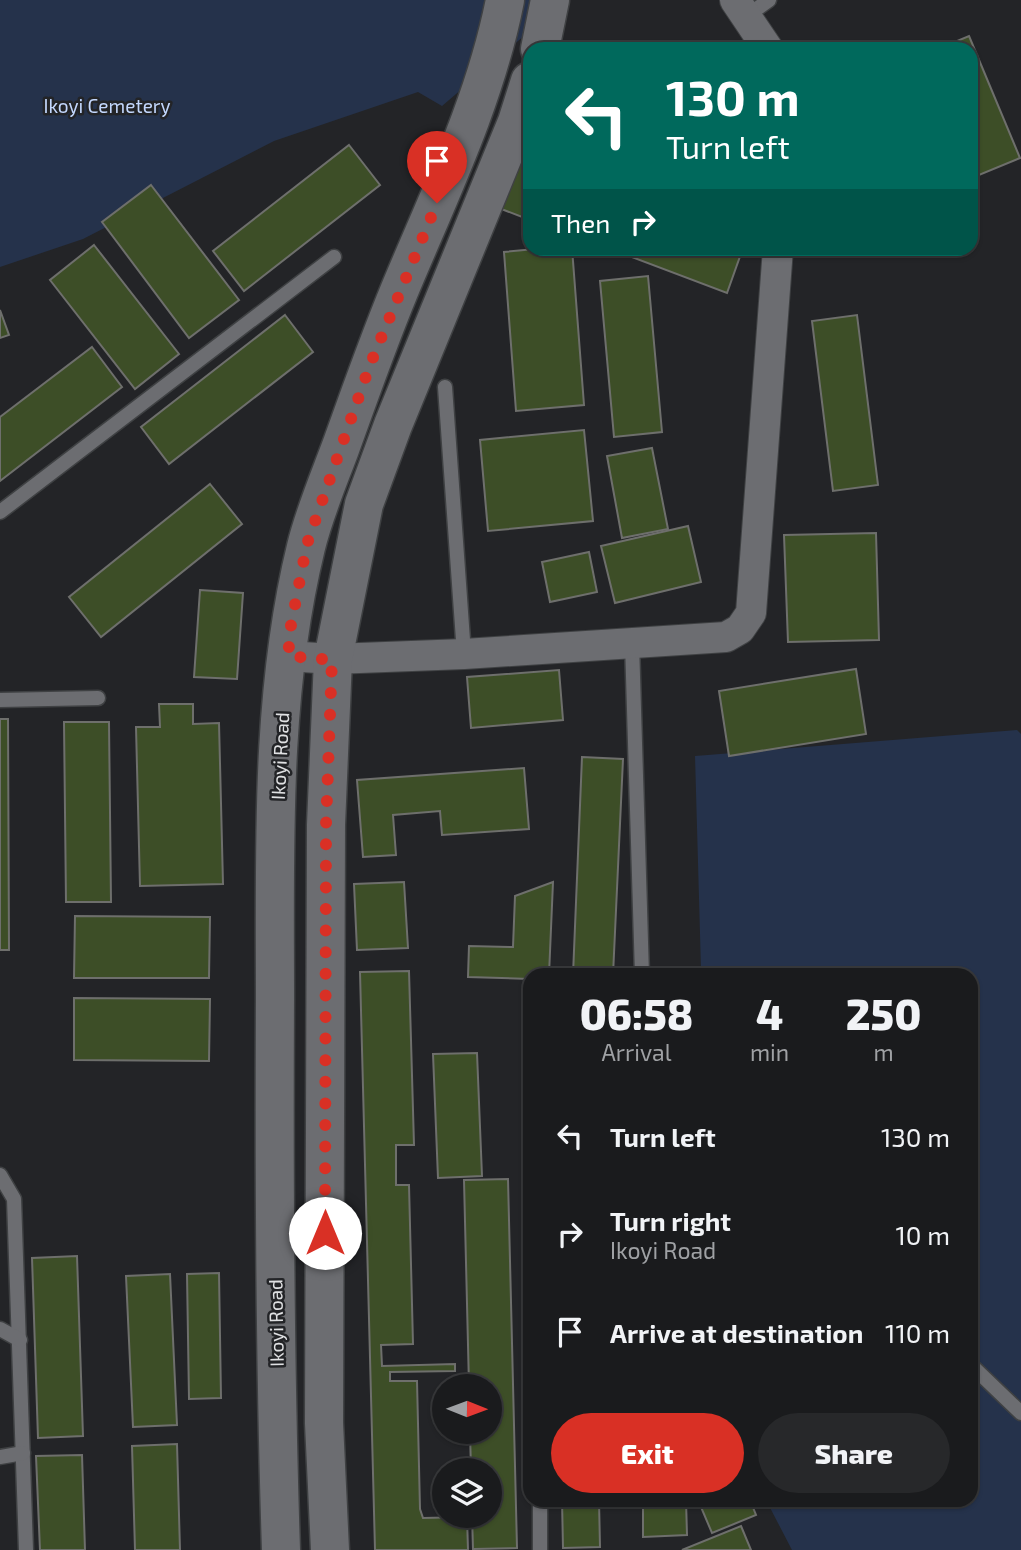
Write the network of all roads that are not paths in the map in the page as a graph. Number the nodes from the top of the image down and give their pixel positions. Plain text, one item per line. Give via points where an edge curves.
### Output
1 (505, 0) edge
2 (550, 0) edge
3 (750, 5) edge
4 (541, 42) edge
5 (765, 42) edge
6 (523, 103) edge
7 (777, 256) edge
8 (334, 257) dead end
9 (445, 387) dead end
10 (0, 512) edge
11 (632, 643) junction
12 (464, 654) junction
13 (288, 656) junction
14 (332, 660) junction
15 (98, 698) dead end
16 (0, 700) edge
17 (642, 968) edge
18 (0, 1175) edge
19 (0, 1329) edge
20 (20, 1340) junction
21 (978, 1372) edge
22 (1021, 1413) edge
23 (23, 1453) junction
24 (0, 1457) edge
25 (540, 1507) edge
26 (26, 1550) edge
27 (281, 1550) edge
28 (330, 1550) edge
29 (540, 1550) edge

1 - 13 main road, Ikoyi Road via 467,130 391,313 307,544
2 - 4 main road
3 - 5 street
6 - 14 main road via 364,504
7 - 11 street via 751,612 740,629 726,637
8 - 10 lane
9 - 12 lane
11 - 12 street
11 - 17 lane
12 - 14 street
13 - 14 street
13 - 27 main road, Ikoyi Road via 275,849 274,1245
14 - 28 main road via 326,839 324,1423
15 - 16 lane
18 - 20 lane via 14,1199
19 - 20 lane
20 - 23 lane
21 - 22 lane
23 - 24 lane
23 - 26 lane
25 - 29 lane

